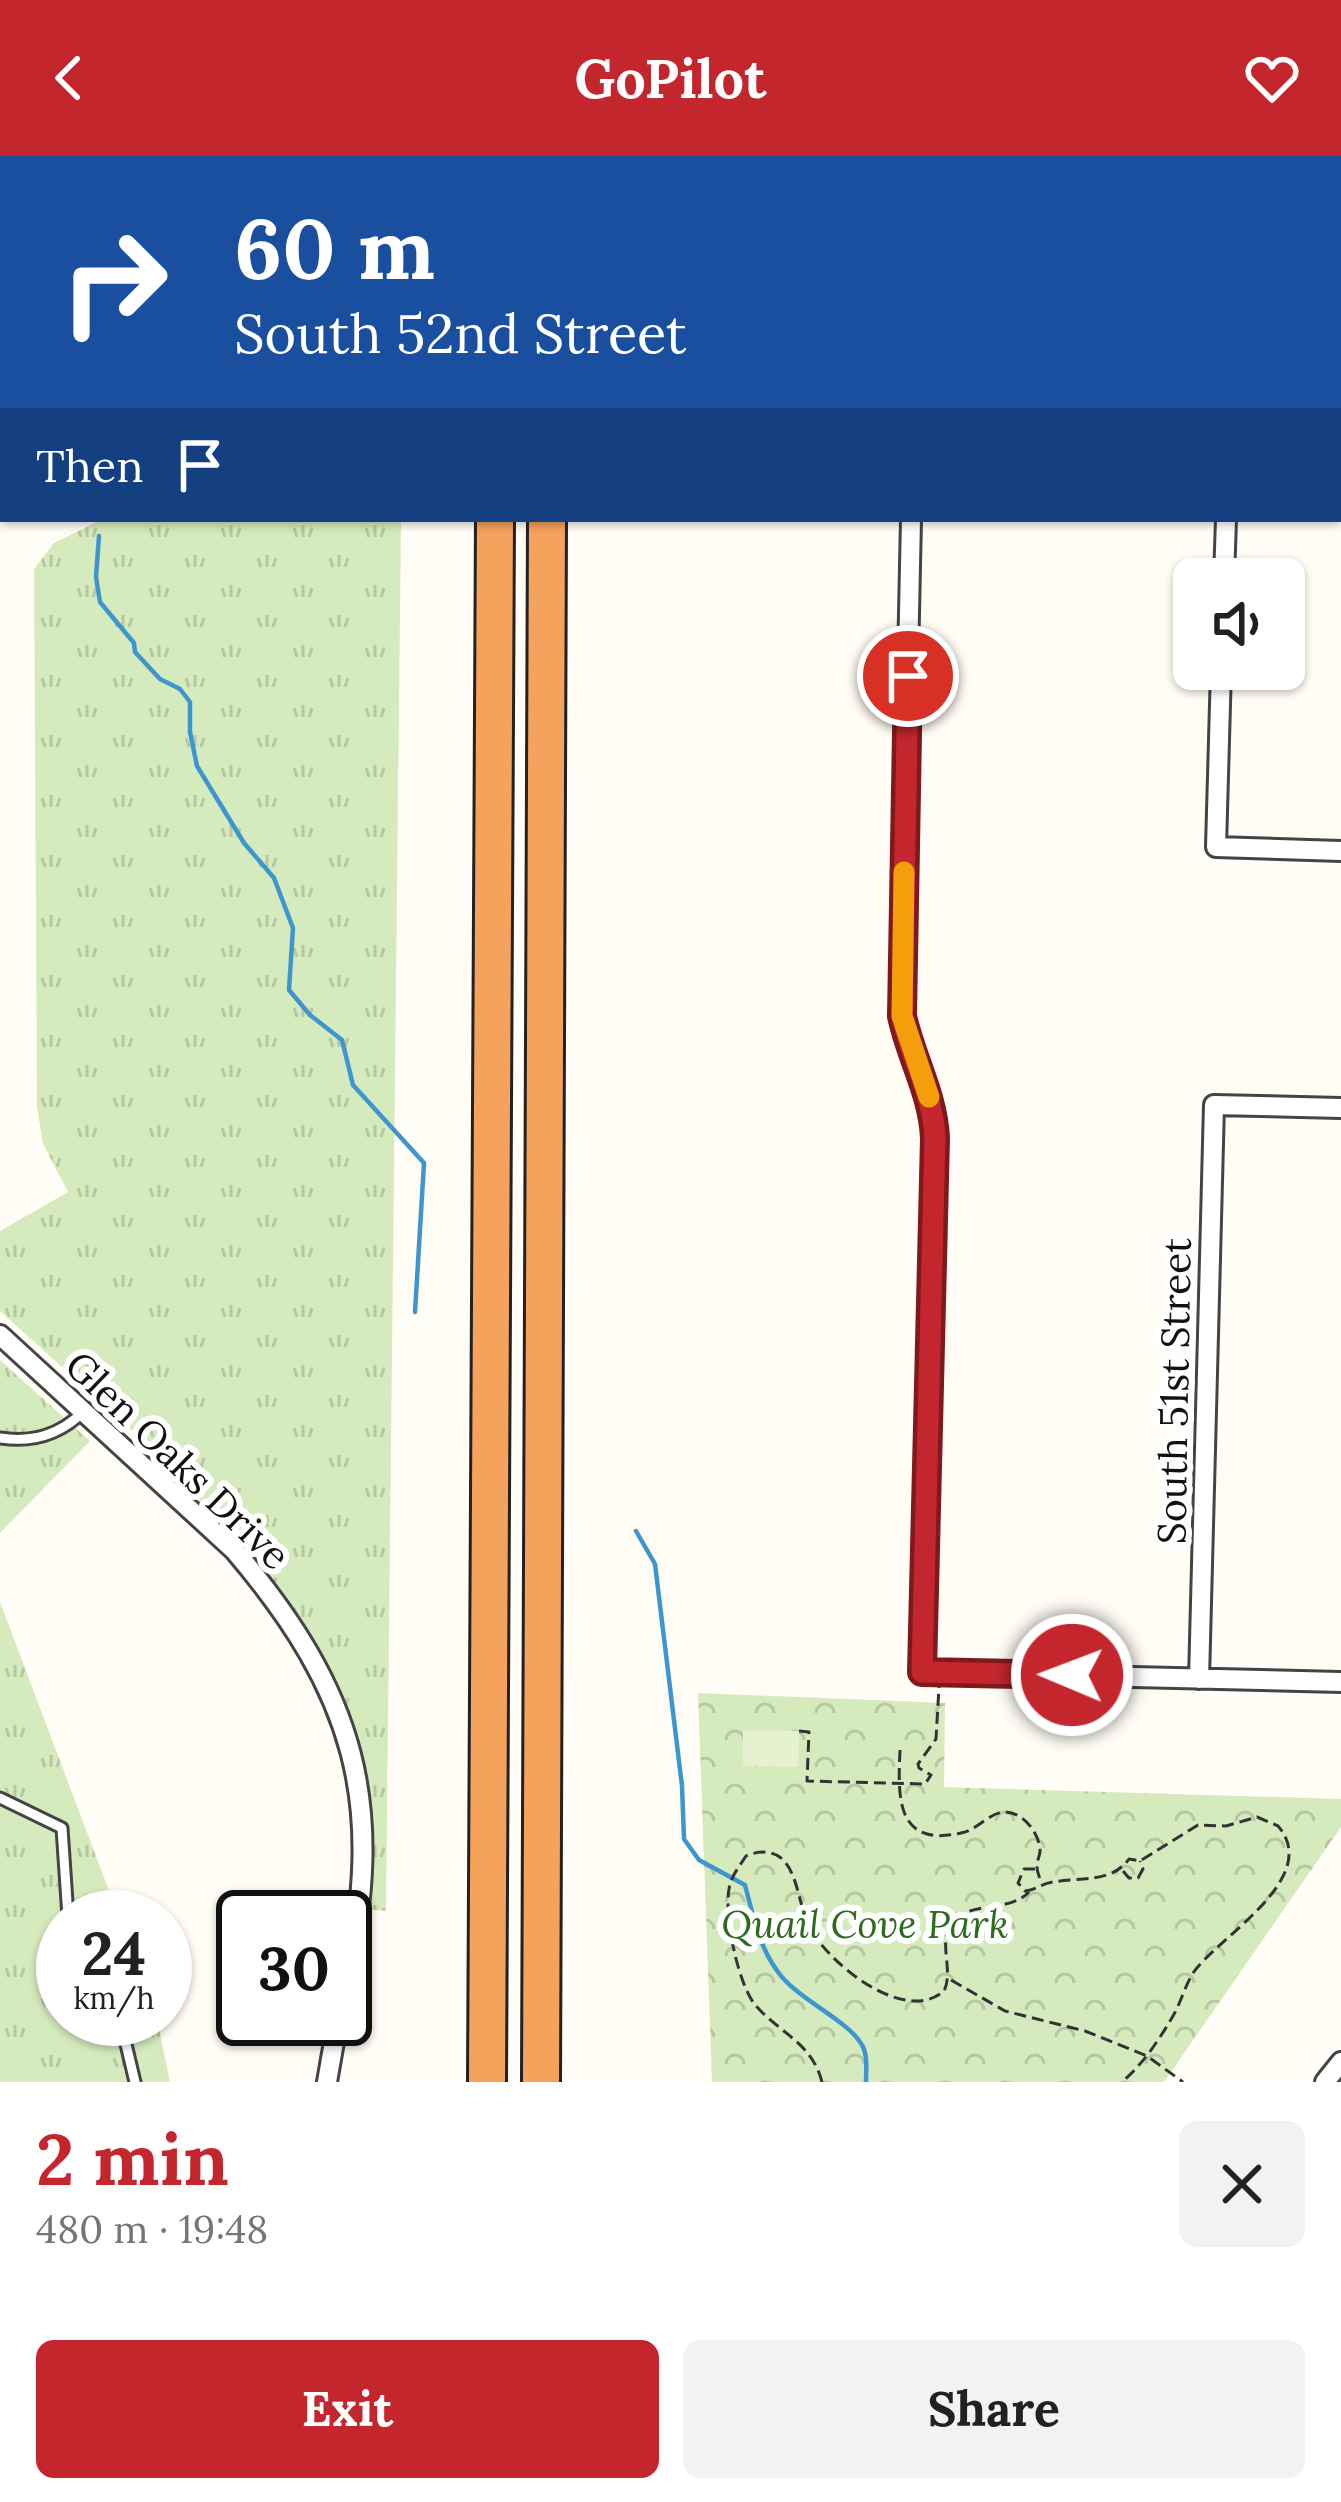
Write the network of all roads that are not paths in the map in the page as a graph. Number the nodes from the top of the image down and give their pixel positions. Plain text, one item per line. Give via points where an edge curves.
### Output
1 (494, 522) edge
2 (547, 522) edge
3 (911, 522) edge
4 (1226, 522) edge
5 (1225, 558) edge
6 (1220, 690) edge
7 (1341, 850) edge
8 (1341, 1108) edge
9 (0, 1335) edge
10 (84, 1411) junction
11 (0, 1438) edge
12 (1199, 1678) junction
13 (1341, 1682) edge
14 (0, 1798) edge
15 (66, 1890) edge
16 (362, 1890) edge
17 (126, 2046) edge
18 (333, 2046) edge
19 (135, 2082) edge
20 (327, 2082) edge
21 (488, 2082) edge
22 (542, 2082) edge

1 - 21 highway
2 - 22 highway
3 - 12 street via 901,992 935,1138 922,1672
4 - 5 street
6 - 7 street via 1216,847
8 - 12 street, South 51st Street via 1214,1105
9 - 10 street, Glen Oaks Drive
10 - 11 lane via 40,1438
10 - 16 street, Glen Oaks Drive via 234,1550 291,1624 335,1706 360,1781
12 - 13 street
14 - 15 lane via 62,1828
17 - 19 lane
18 - 20 street

